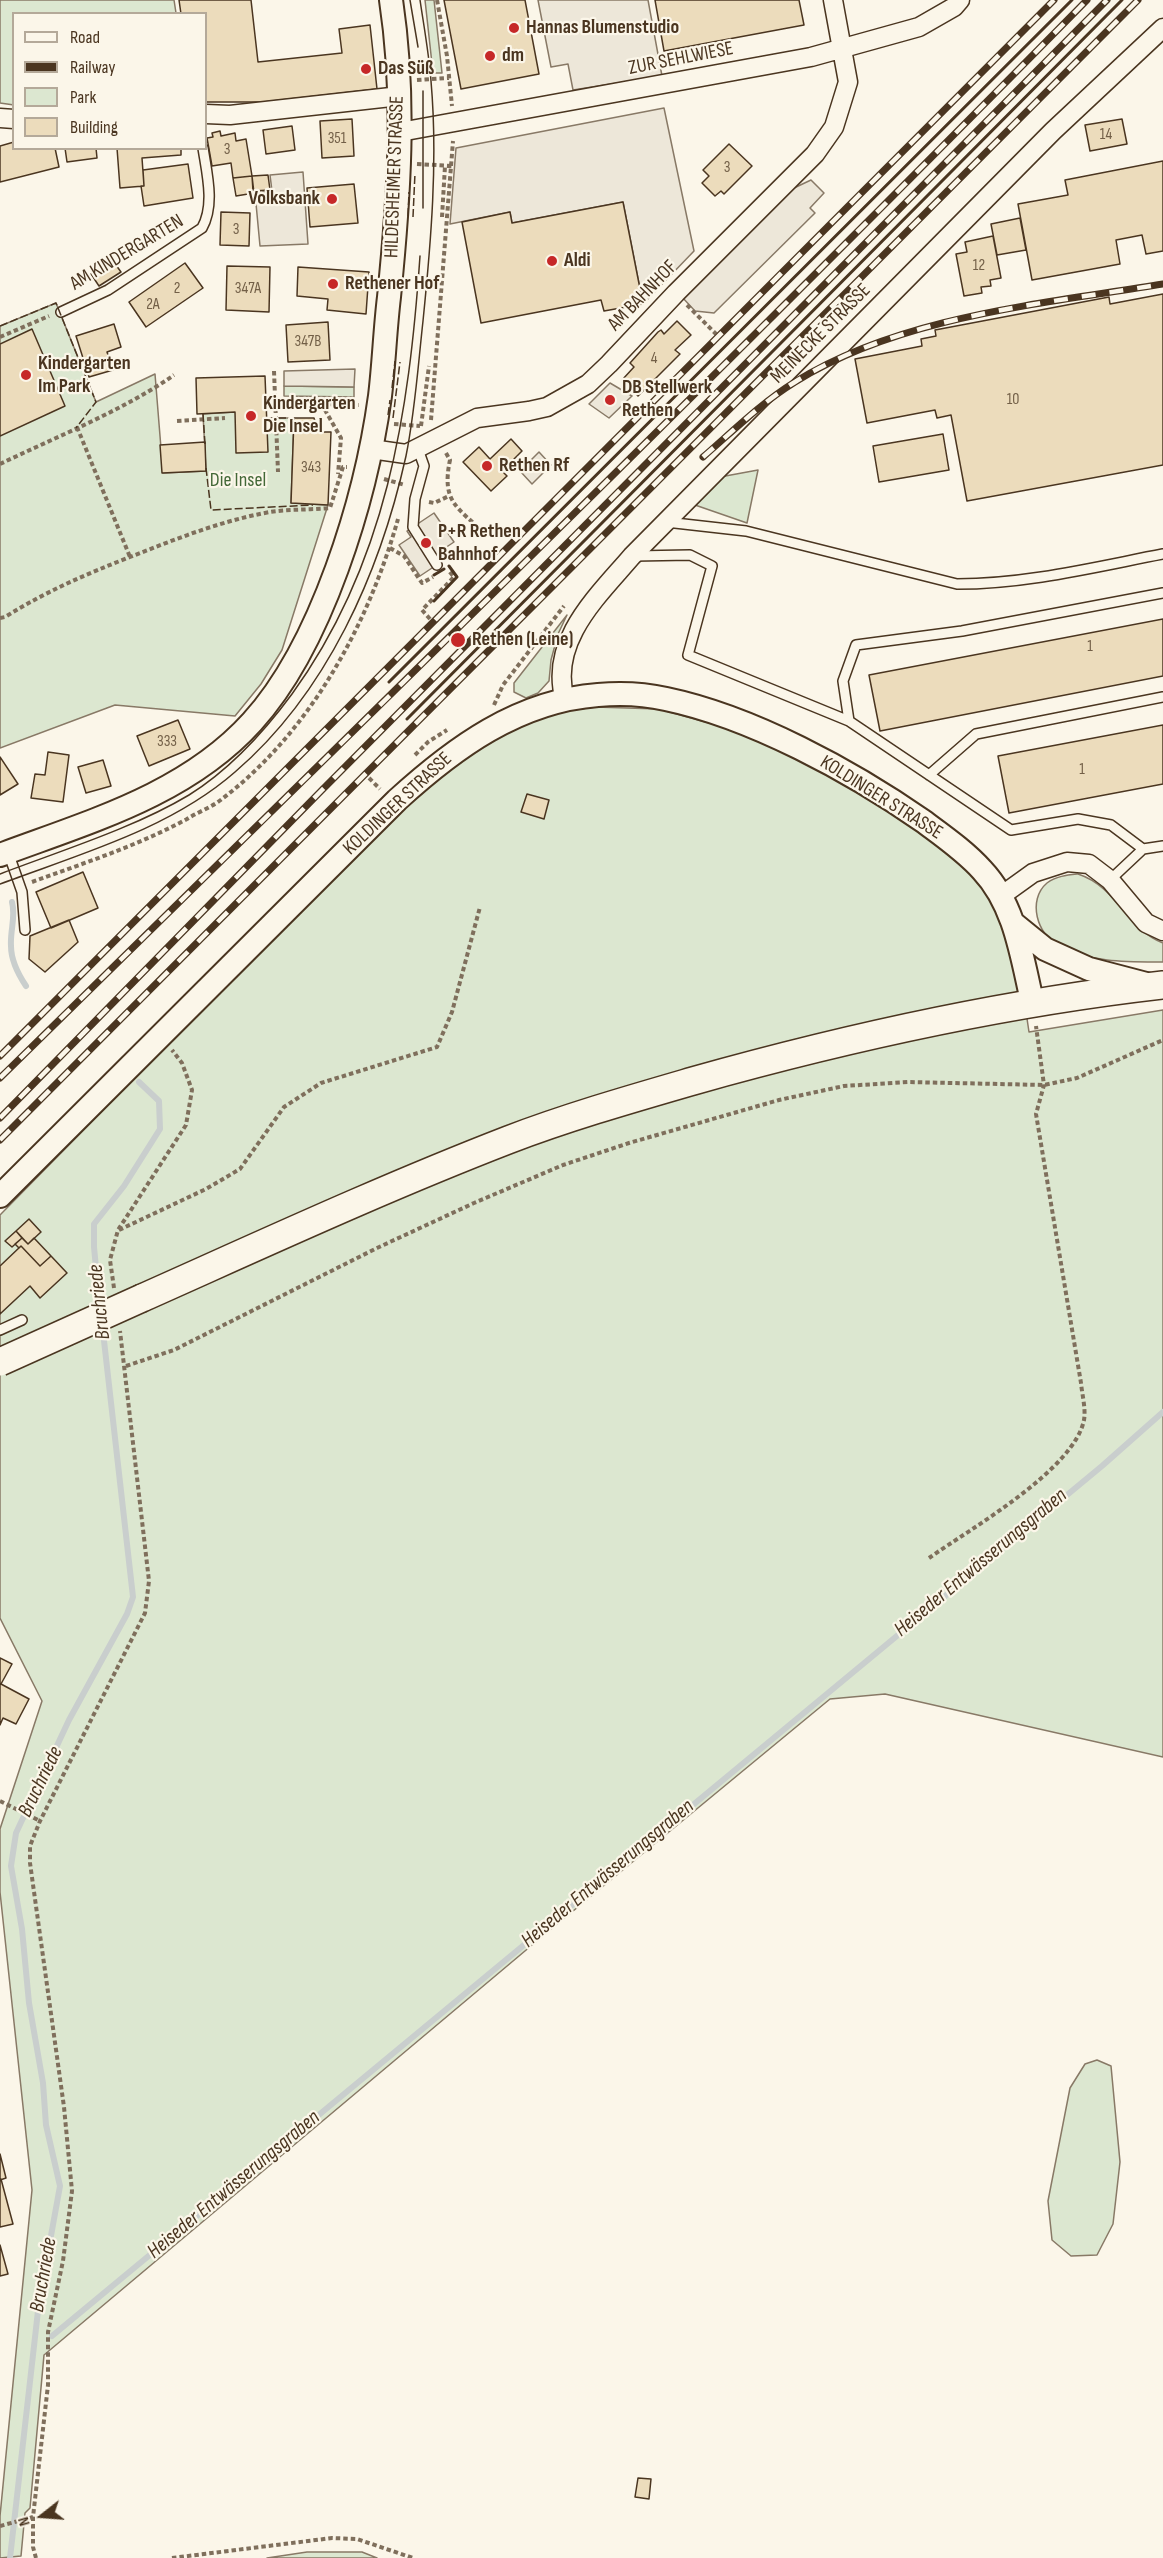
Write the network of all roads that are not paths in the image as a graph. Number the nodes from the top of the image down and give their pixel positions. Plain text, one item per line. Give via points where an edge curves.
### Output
1 (391, 0) edge
2 (833, 0) edge
3 (960, 0) edge
4 (1163, 28) edge
5 (842, 49) junction
6 (399, 89) junction
7 (207, 114) edge
8 (400, 132) junction
9 (203, 150) edge
10 (61, 312) road end
11 (371, 449) junction
12 (418, 449) junction
13 (666, 522) junction
14 (1163, 554) edge
15 (632, 556) junction
16 (437, 565) road end
17 (1163, 593) edge
18 (1163, 697) edge
19 (565, 700) junction
20 (849, 721) junction
21 (929, 775) junction
22 (1163, 846) edge
23 (1143, 849) junction
24 (4, 853) edge
25 (1110, 880) junction
26 (1001, 896) junction
27 (1013, 923) junction
28 (25, 930) dead end
29 (1163, 931) edge
30 (1159, 986) edge
31 (1033, 1005) junction
32 (0, 1196) edge
33 (22, 1320) dead end
34 (0, 1330) edge
35 (0, 1362) edge

1 - 6 street, HILDESHEIMER STRASSE
2 - 5 street, AM BAHNHOF
3 - 5 street, ZUR SEHLWIESE via 919,27
4 - 13 street, MEINECKE STRASSE via 1053,131
5 - 8 street, ZUR SEHLWIESE
5 - 12 street, AM BAHNHOF via 849,82 847,91 834,127 815,154 588,384 566,398 529,411 477,418
6 - 7 street via 230,115
6 - 8 street, HILDESHEIMER STRASSE
8 - 11 street, HILDESHEIMER STRASSE via 383,369
9 - 10 lane, AM KINDERGARTEN via 210,205 202,228 108,290
11 - 12 street, AM BAHNHOF via 406,454
11 - 24 street, HILDESHEIMER STRASSE via 343,552 321,606 294,661 252,722 200,767 169,787
12 - 16 lane via 424,466 415,499 413,527
13 - 14 lane via 746,531 957,584 1034,578
13 - 15 street, MEINECKE STRASSE
15 - 19 street, MEINECKE STRASSE via 573,631 564,656 561,687
15 - 20 lane via 690,555 712,566 688,655
17 - 20 lane via 962,631 856,645 843,681
18 - 21 lane via 976,734
19 - 26 street, KOLDINGER STRASSE via 598,695 665,699 758,729 848,774 909,812 983,870
19 - 32 street, KOLDINGER STRASSE via 528,710 496,725 432,768
20 - 21 lane
21 - 23 lane via 1011,830 1078,819 1111,825
22 - 23 lane
23 - 25 lane
24 - 28 lane via 22,892
25 - 26 street via 1089,864 1067,862 1033,873
25 - 29 street via 1146,923
26 - 27 street, KOLDINGER STRASSE
27 - 30 street via 1046,949 1089,969
27 - 31 street, KOLDINGER STRASSE
30 - 31 main road
31 - 35 main road, bridge via 898,1029 778,1058 621,1102 510,1139 401,1183
33 - 34 lane

